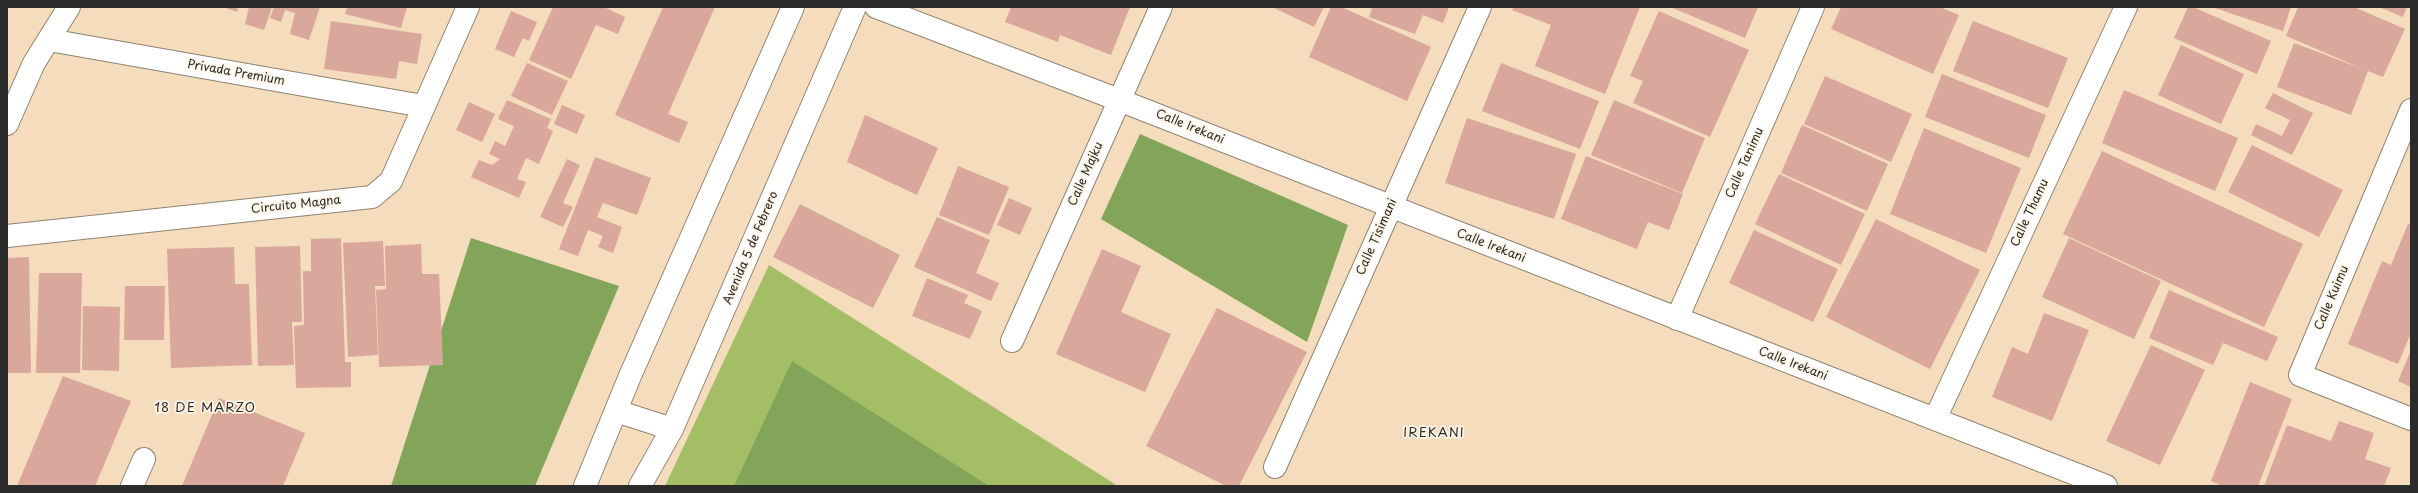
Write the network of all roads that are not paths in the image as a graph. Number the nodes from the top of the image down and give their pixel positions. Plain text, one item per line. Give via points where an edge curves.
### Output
1 (69, 7) edge
2 (468, 7) edge
3 (793, 7) edge
4 (855, 7) edge
5 (876, 7) edge
6 (1161, 7) edge
7 (1480, 7) edge
8 (1813, 7) edge
9 (2126, 7) edge
10 (49, 40) junction
11 (1119, 100) junction
12 (423, 106) junction
13 (2411, 110) edge
14 (7, 124) edge
15 (1391, 207) junction
16 (7, 236) edge
17 (1678, 319) junction
18 (1012, 341) dead end
19 (616, 411) junction
20 (1935, 419) junction
21 (2411, 419) edge
22 (672, 428) junction
23 (144, 459) dead end
24 (1274, 467) dead end
25 (2072, 480) edge
26 (132, 486) edge
27 (585, 486) edge
28 (640, 486) edge
29 (2106, 486) edge

1 - 10 street
2 - 12 street, Circuito Magna
3 - 19 street
4 - 22 street, Avenida 5 de Febrero
5 - 11 street, Calle Irekani
6 - 11 street, Calle Majku
7 - 15 street, Calle Tisimani
8 - 17 street, Calle Tanimu
9 - 20 street, Calle Thamu
10 - 12 street, Privada Premium
10 - 14 street via 34,63
11 - 15 street, Calle Irekani
11 - 18 street, Calle Majku
12 - 16 street, Circuito Magna via 391,180 372,197
13 - 21 street, Calle Kuimu via 2300,374
15 - 17 street, Calle Irekani
15 - 24 street, Calle Tisimani
17 - 20 street, Calle Irekani
19 - 22 street
19 - 27 street
20 - 25 street, Calle Irekani
22 - 28 street, Avenida 5 de Febrero
23 - 26 street
25 - 29 street, Calle Irekani

